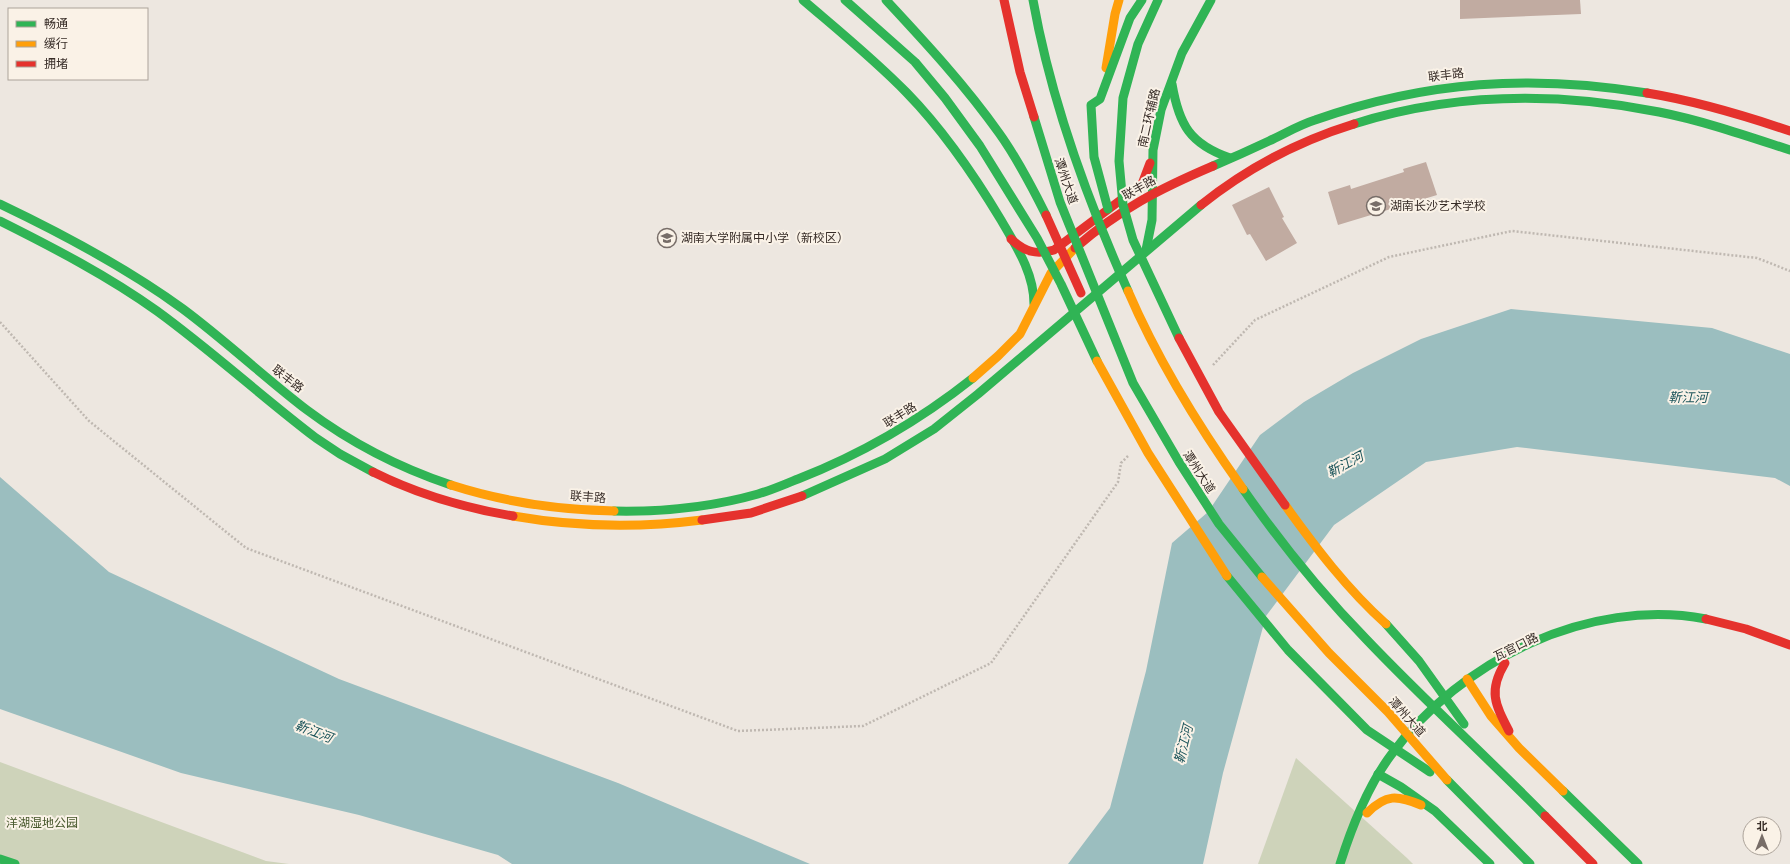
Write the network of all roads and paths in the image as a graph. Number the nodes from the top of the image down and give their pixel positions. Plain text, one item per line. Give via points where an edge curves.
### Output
1 (803, 0) edge
2 (845, 0) edge
3 (886, 0) edge
4 (1004, 0) edge
5 (1033, 0) edge
6 (1119, 0) edge
7 (1142, 0) edge
8 (1158, 0) edge
9 (1211, 0) edge
10 (1171, 78) junction
11 (1100, 99) junction
12 (1790, 131) edge
13 (1153, 150) junction
14 (1790, 150) edge
15 (1230, 158) junction
16 (1152, 193) junction
17 (0, 204) edge
18 (0, 221) edge
19 (1115, 230) dead end
20 (1011, 240) junction
21 (1146, 250) junction
22 (1128, 258) dead end
23 (1790, 270) edge
24 (1134, 273) dead end
25 (1088, 309) dead end
26 (1033, 311) junction
27 (0, 322) edge
28 (1176, 352) dead end
29 (1212, 366) dead end
30 (1118, 380) dead end
31 (1220, 412) junction
32 (1132, 452) dead end
33 (1148, 453) junction
34 (1790, 645) edge
35 (1790, 651) edge
36 (1506, 663) junction
37 (1470, 683) junction
38 (1436, 720) dead end
39 (1420, 738) dead end
40 (1519, 748) junction
41 (1484, 755) junction
42 (1382, 776) junction
43 (1452, 786) junction
44 (1435, 811) junction
45 (1367, 813) junction
46 (0, 859) edge
47 (15, 864) edge
48 (1340, 864) edge
49 (1347, 864) edge
50 (1490, 864) edge
51 (1530, 864) edge
52 (1594, 864) edge
53 (1638, 864) edge

1 - 20 main road via 878,65 922,109 982,188
2 - 33 main road, bridge via 915,62 980,146 1037,238 1096,359
3 - 25 main road, bridge via 937,55 999,133 1029,182 1052,227
4 - 43 main road, 潭州大道, bridge via 1020,72 1060,202 1133,383 1162,436 1198,493 1250,564 1329,653 1388,712
5 - 41 main road, 潭州大道, bridge via 1047,68 1075,161 1142,322 1176,385 1208,438 1256,507 1329,600 1386,661
6 - 11 main road, bridge
7 - 11 main road, bridge via 1130,18
8 - 31 main road, bridge via 1138,44 1123,98 1119,161 1123,205 1133,240 1173,326
9 - 10 main road, 南二环辅路 via 1189,38
10 - 13 main road, 南二环辅路
10 - 15 main road via 1174,103 1181,122 1201,146
11 - 19 main road, bridge via 1091,106 1094,157 1101,189
12 - 15 main road, 联丰路 via 1721,108 1645,91 1541,82 1461,85 1389,98 1322,118
13 - 16 main road, 南二环辅路
13 - 20 main road via 1149,169 1142,184 1054,250 1043,253 1030,252 1020,249
14 - 21 main road via 1716,126 1640,108 1590,101 1543,96 1429,104 1331,129 1294,146 1260,164 1190,212
15 - 16 main road, 联丰路
16 - 21 main road, 南二环辅路 via 1152,221
16 - 26 main road, 联丰路 via 1118,214 1059,263 1049,275
17 - 26 main road, 联丰路 via 40,222 145,283 185,311 291,398 329,426 366,448 408,469 451,485 497,498 546,506 643,511 708,505 756,495 826,469 876,444 919,418 957,390 1013,342 1027,324
18 - 21 main road via 65,255 150,306 192,337 275,406 343,456 396,483 444,500 500,514 552,522 609,526 668,525 747,514 815,492 882,460 930,431 975,397
20 - 26 main road via 1031,280 1035,296
22 - 24 main road
23 - 29 path via 1756,258 1512,232 1389,257 1255,320
27 - 32 path via 89,421 246,548 738,731 863,726 991,663 1118,482 1121,463
28 - 31 main road, bridge
30 - 33 main road, bridge
31 - 41 main road, bridge via 1321,555 1361,602 1392,630 1419,661
33 - 43 main road, bridge via 1223,571 1288,650 1366,730
34 - 37 main road via 1739,626 1701,618 1670,615 1632,616 1609,619 1549,636 1494,661
35 - 36 main road, 瓦官口路 via 1733,632 1688,625 1646,623 1616,625 1579,635 1539,648
36 - 37 main road, 瓦官口路
36 - 40 main road via 1493,688 1497,706
37 - 38 main road, 瓦官口路 via 1459,699
37 - 40 main road via 1491,716
37 - 42 main road via 1430,711 1399,745
39 - 42 main road
40 - 53 main road
41 - 52 main road, bridge
42 - 44 main road
42 - 45 main road
42 - 48 main road via 1362,802
43 - 51 main road, 潭州大道, bridge
44 - 45 main road via 1391,796 1378,802
44 - 50 main road
45 - 49 main road
46 - 47 main road

